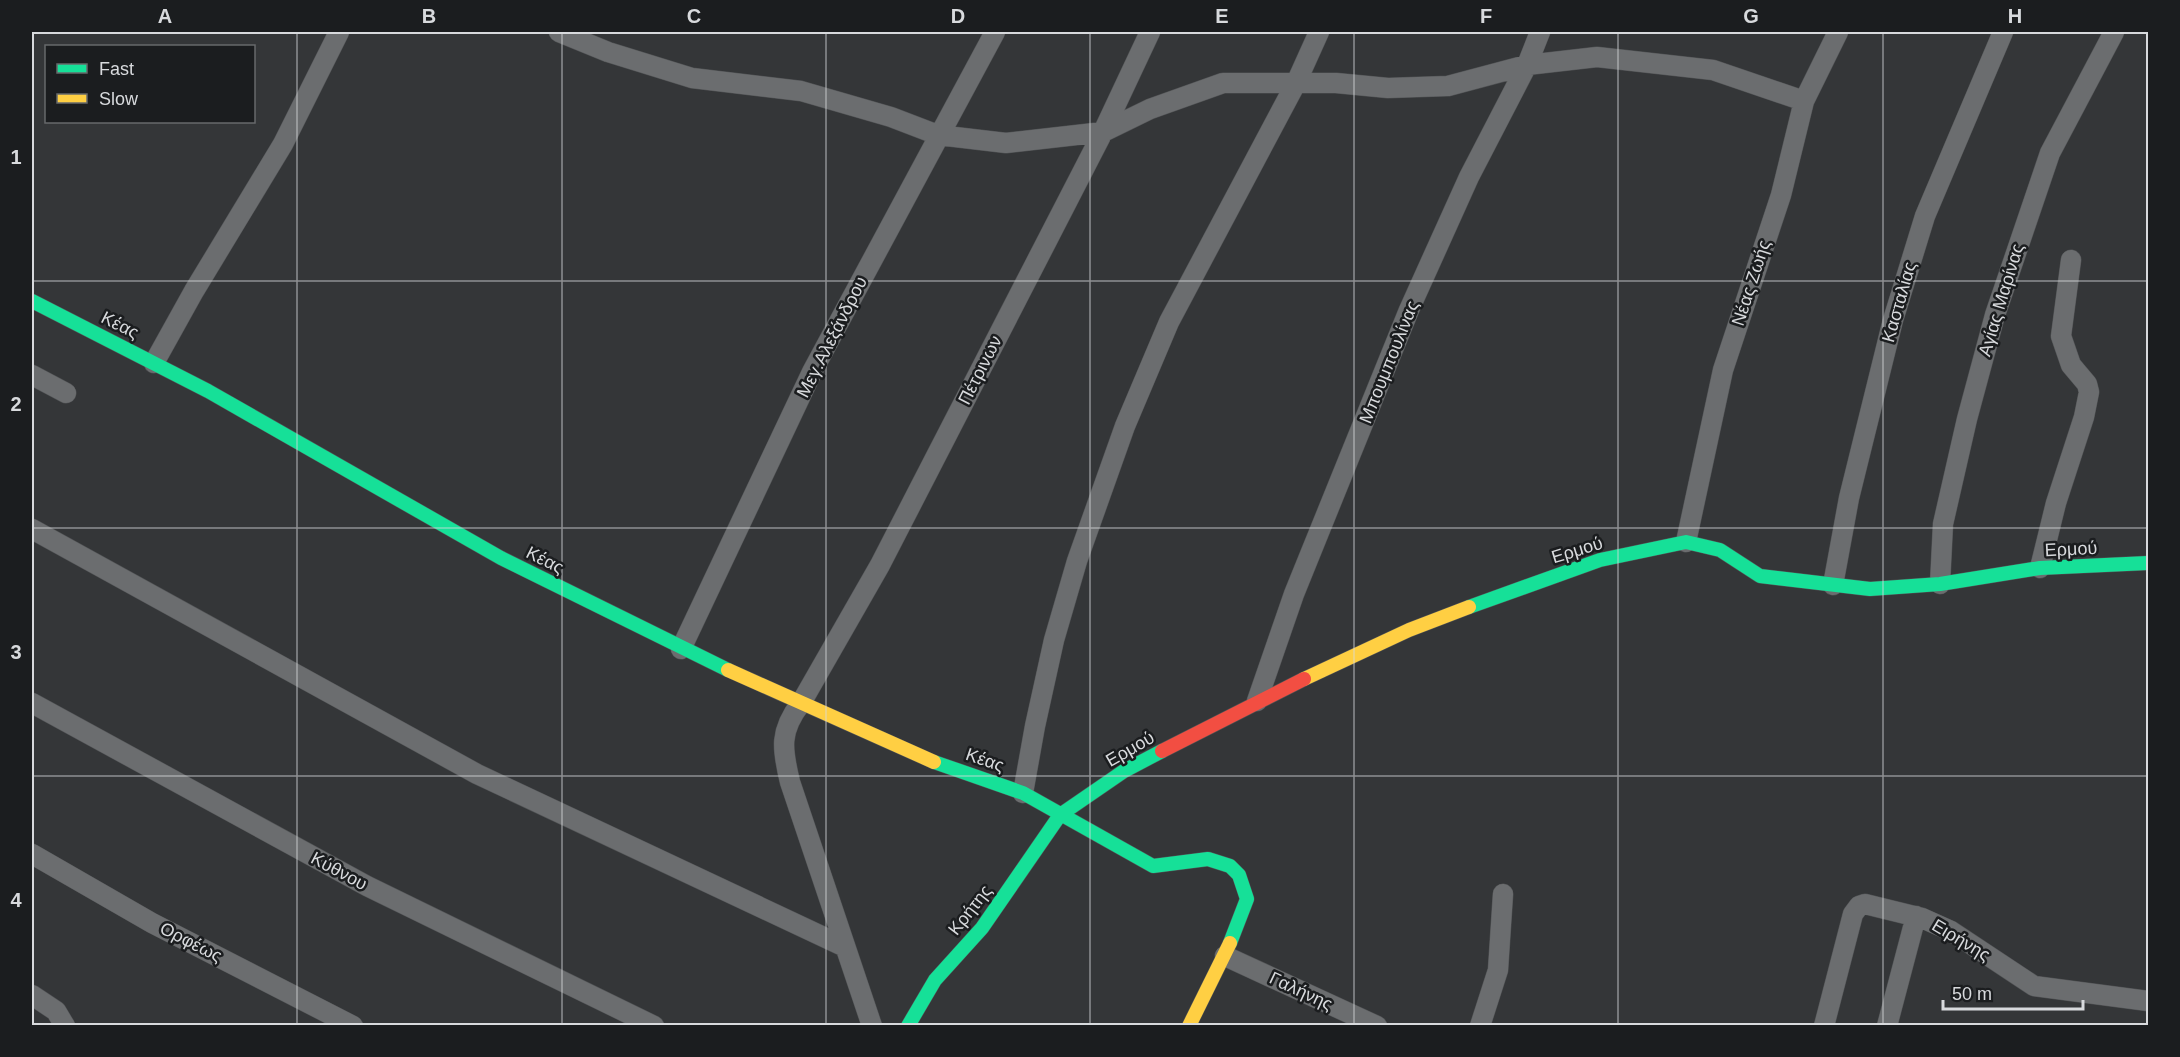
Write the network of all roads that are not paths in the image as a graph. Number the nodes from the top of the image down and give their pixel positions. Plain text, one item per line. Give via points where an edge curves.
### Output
1 (339, 32) edge
2 (559, 32) edge
3 (996, 32) edge
4 (1150, 32) edge
5 (1319, 32) edge
6 (1540, 32) edge
7 (1838, 32) edge
8 (2002, 32) edge
9 (2114, 32) edge
10 (1527, 65) junction
11 (1296, 83) junction
12 (1804, 101) junction
13 (1103, 132) junction
14 (938, 135) junction
15 (2071, 260) dead end
16 (32, 301) edge
17 (154, 363) junction
18 (32, 375) edge
19 (66, 393) dead end
20 (32, 529) edge
21 (1686, 542) junction
22 (2148, 563) edge
23 (2040, 568) junction
24 (1941, 584) junction
25 (1833, 585) junction
26 (681, 649) junction
27 (1257, 701) junction
28 (32, 703) edge
29 (801, 704) junction
30 (1023, 793) junction
31 (1060, 815) junction
32 (32, 854) edge
33 (1503, 894) dead end
34 (1916, 916) junction
35 (845, 947) junction
36 (1225, 956) junction
37 (32, 995) edge
38 (2148, 1001) edge
39 (65, 1026) edge
40 (353, 1026) edge
41 (654, 1026) edge
42 (872, 1026) edge
43 (908, 1026) edge
44 (1189, 1026) edge
45 (1377, 1026) edge
46 (1480, 1026) edge
47 (1824, 1026) edge
48 (1887, 1026) edge

1 - 17 street via 283,144
2 - 14 street via 692,78 801,91
3 - 14 street, Μεγ.Αλεξάνδρου
4 - 13 street, Πέτρινων
5 - 11 street
6 - 10 street, Μπουμπουλίνας
7 - 12 street, Νέας Ζωής
8 - 25 street, Κασταλίας via 1925,216 1893,320 1849,498
9 - 24 street, Αγίας Μαρίνας via 2050,153 2002,293 1943,524
10 - 11 street via 1448,86 1388,88
10 - 12 street via 1598,57 1658,62 1713,70
10 - 27 street, Μπουμπουλίνας via 1469,177 1409,310 1294,594
11 - 13 street via 1223,83 1150,109
11 - 30 street via 1169,322 1125,426 1077,561 1058,629
12 - 21 street, Νέας Ζωής via 1781,195 1723,370
13 - 14 street via 1006,143
13 - 29 street, Πέτρινων via 880,565
14 - 26 street, Μεγ.Αλεξάνδρου via 812,372
15 - 23 street via 2061,336 2071,365 2089,392
16 - 17 street, Κέας
17 - 26 street, Κέας via 331,459 501,558
18 - 19 street
20 - 35 street via 477,774
21 - 25 street, Ερμού via 1720,550 1760,576
21 - 27 street, Ερμού via 1600,560 1522,586 1409,630
22 - 23 street, Ερμού
23 - 24 street, Ερμού
24 - 25 street, Ερμού via 1870,589
26 - 29 street, Κέας
27 - 31 street, Ερμού via 1124,771
28 - 41 street, Κύθνου via 367,886
29 - 30 street, Κέας via 917,756
29 - 35 street, Πέτρινων via 789,719 783,740 784,757
30 - 31 street, Κέας
31 - 36 street, Κέας via 1153,866 1209,859 1230,866 1239,875 1247,899
31 - 43 street, Κρήτης via 982,928 935,980
32 - 40 street, Ορφέως via 152,923
33 - 46 street via 1498,970
34 - 38 street, Ειρήνης via 1951,931 2034,986
34 - 47 street via 1865,904 1856,909
34 - 48 street, Ειρήνης
35 - 42 street, Πέτρινων
36 - 44 street, Κέας
36 - 45 street, Γαλήνης
37 - 39 street via 56,1011

